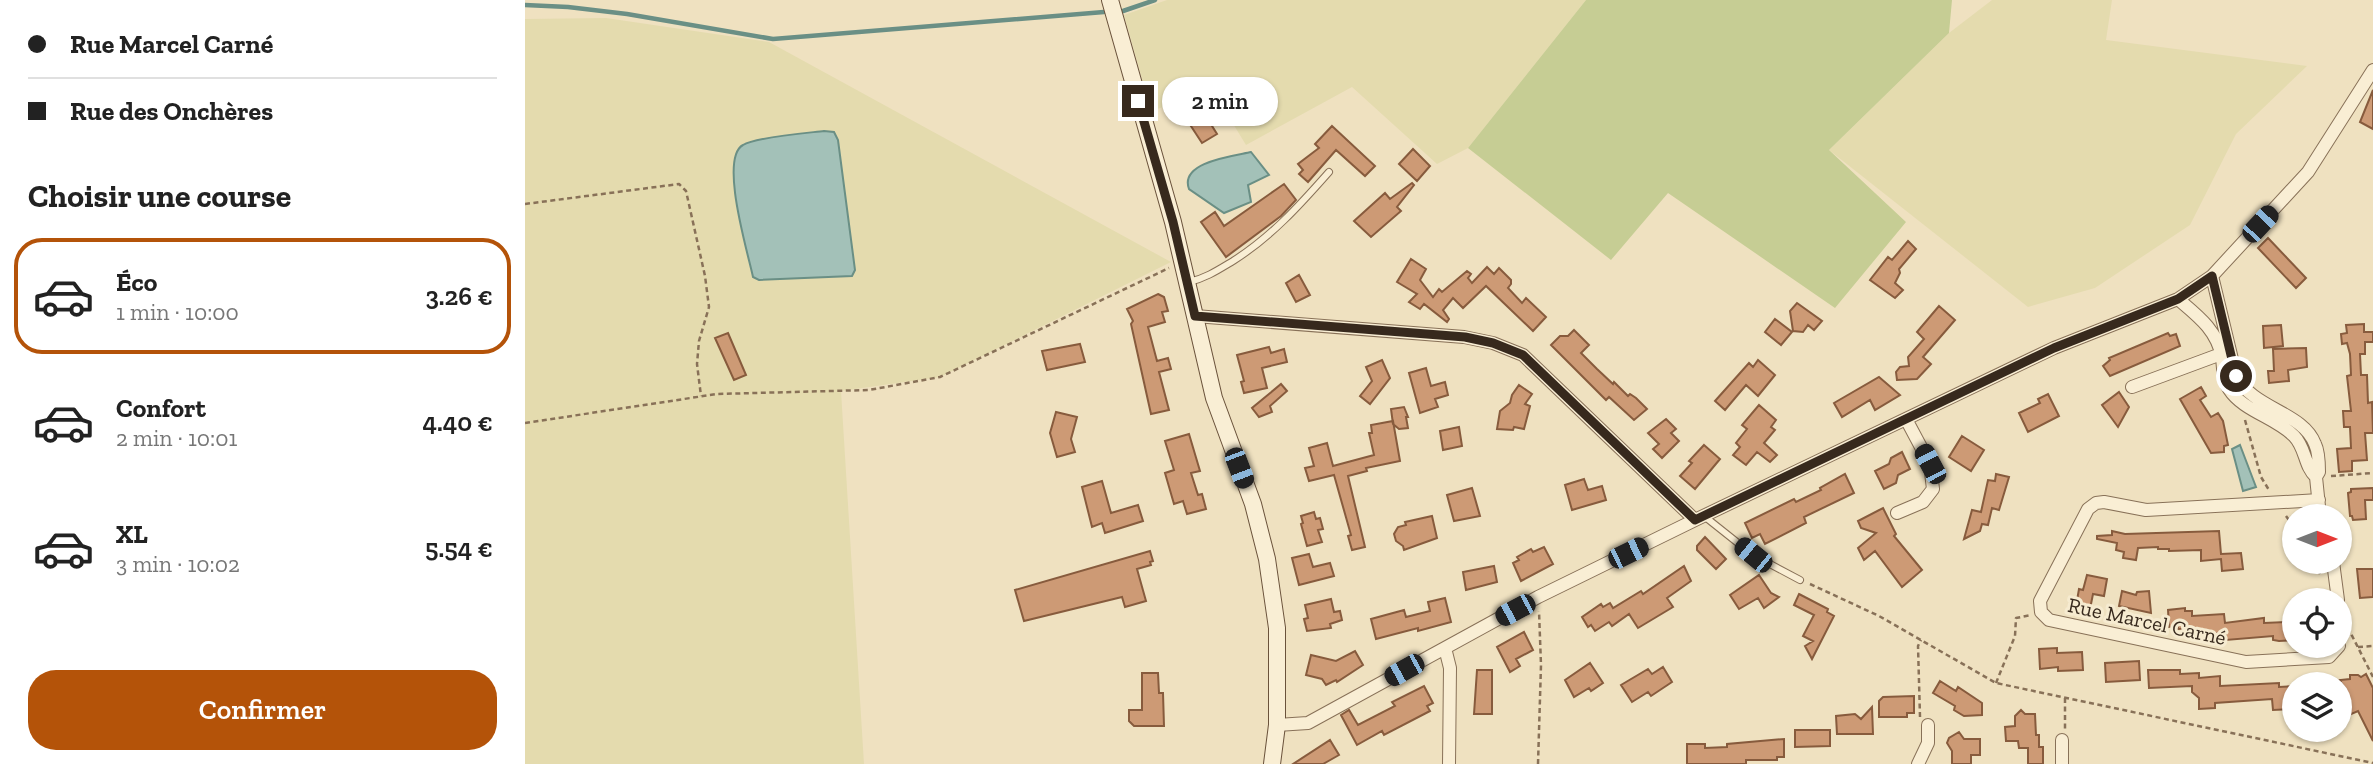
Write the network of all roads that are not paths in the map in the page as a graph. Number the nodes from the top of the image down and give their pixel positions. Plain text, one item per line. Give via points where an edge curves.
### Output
1 (1110, 0) edge
2 (2373, 70) edge
3 (1329, 172) dead end
4 (2212, 276) junction
5 (1187, 282) junction
6 (2178, 299) junction
7 (1195, 316) junction
8 (2221, 354) junction
9 (2132, 387) dead end
10 (1906, 419) junction
11 (2316, 477) junction
12 (2319, 500) junction
13 (2319, 504) edge
14 (1897, 513) dead end
15 (1700, 518) junction
16 (1800, 580) road end
17 (1445, 648) junction
18 (2312, 658) edge
19 (1928, 725) road end
20 (1277, 726) junction
21 (2062, 740) road end
22 (1272, 764) edge
23 (1449, 764) edge
24 (1918, 764) edge
25 (2062, 764) edge

1 - 5 street
2 - 4 street via 2308,172
3 - 5 lane via 1260,244 1204,279
4 - 6 street
4 - 11 street via 2241,386 2309,432 2318,456
5 - 7 street
6 - 8 street via 2216,336
6 - 10 street via 2054,348
7 - 15 street via 1493,343 1523,355
7 - 20 street via 1220,417 1253,504 1267,559 1277,628
8 - 9 street
8 - 11 street via 2229,390 2291,432 2302,444
10 - 14 street via 1930,464 1933,489 1923,502
10 - 15 street
11 - 12 street
12 - 13 street
12 - 18 street, Rue Marcel Carné via 2146,510 2096,503 2088,509 2040,601 2041,612 2049,620 2246,662
15 - 16 lane via 1753,555
15 - 17 street
17 - 20 street via 1308,723
17 - 23 street via 1450,668
19 - 24 street via 1928,743
20 - 22 street
21 - 25 street

